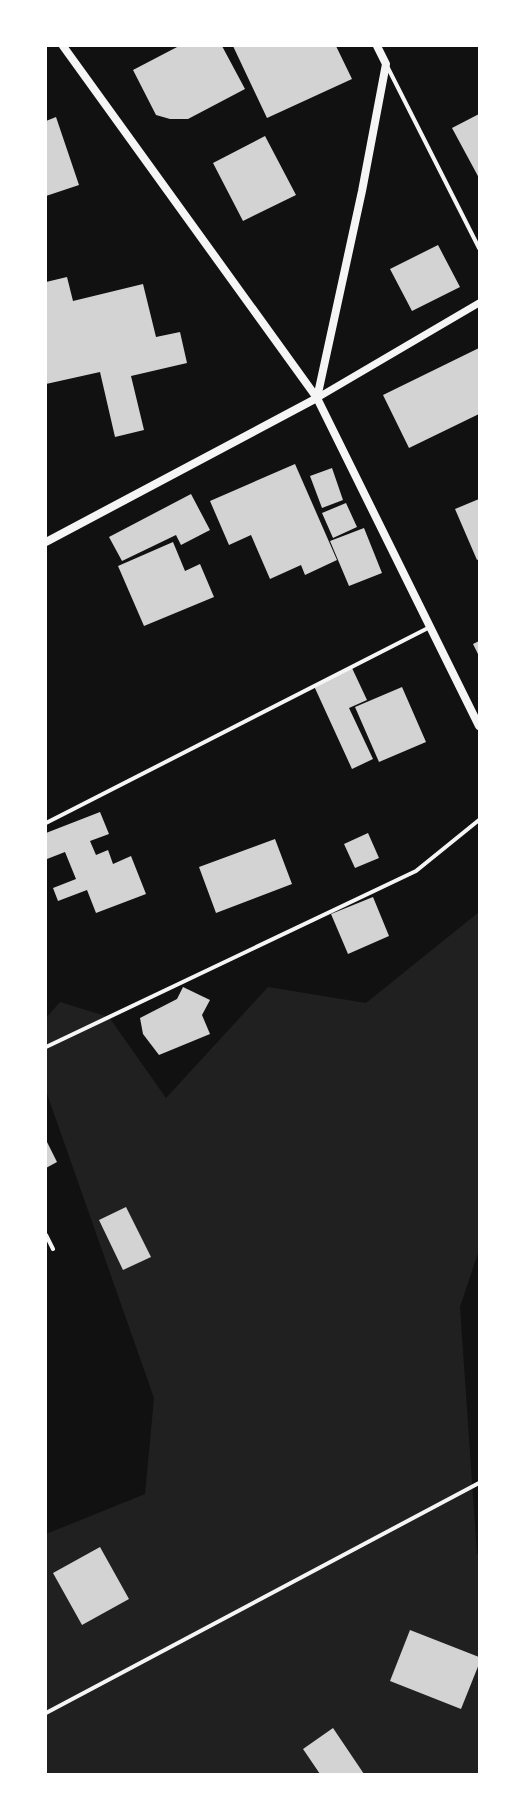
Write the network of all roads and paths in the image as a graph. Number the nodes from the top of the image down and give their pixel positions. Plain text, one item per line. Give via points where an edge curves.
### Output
1 (63, 46) edge
2 (377, 46) edge
3 (386, 64) junction
4 (479, 248) edge
5 (479, 303) edge
6 (316, 398) junction
7 (46, 542) edge
8 (430, 627) junction
9 (479, 726) edge
10 (479, 820) edge
11 (46, 824) edge
12 (46, 1047) edge
13 (46, 1235) edge
14 (53, 1249) dead end
15 (479, 1483) edge
16 (46, 1713) edge

1 - 6 main road
2 - 3 main road
3 - 4 street
3 - 6 main road via 362,191
5 - 6 street
6 - 7 main road
6 - 8 main road
8 - 9 main road
8 - 11 street
10 - 12 street via 416,871
13 - 14 street
15 - 16 street

